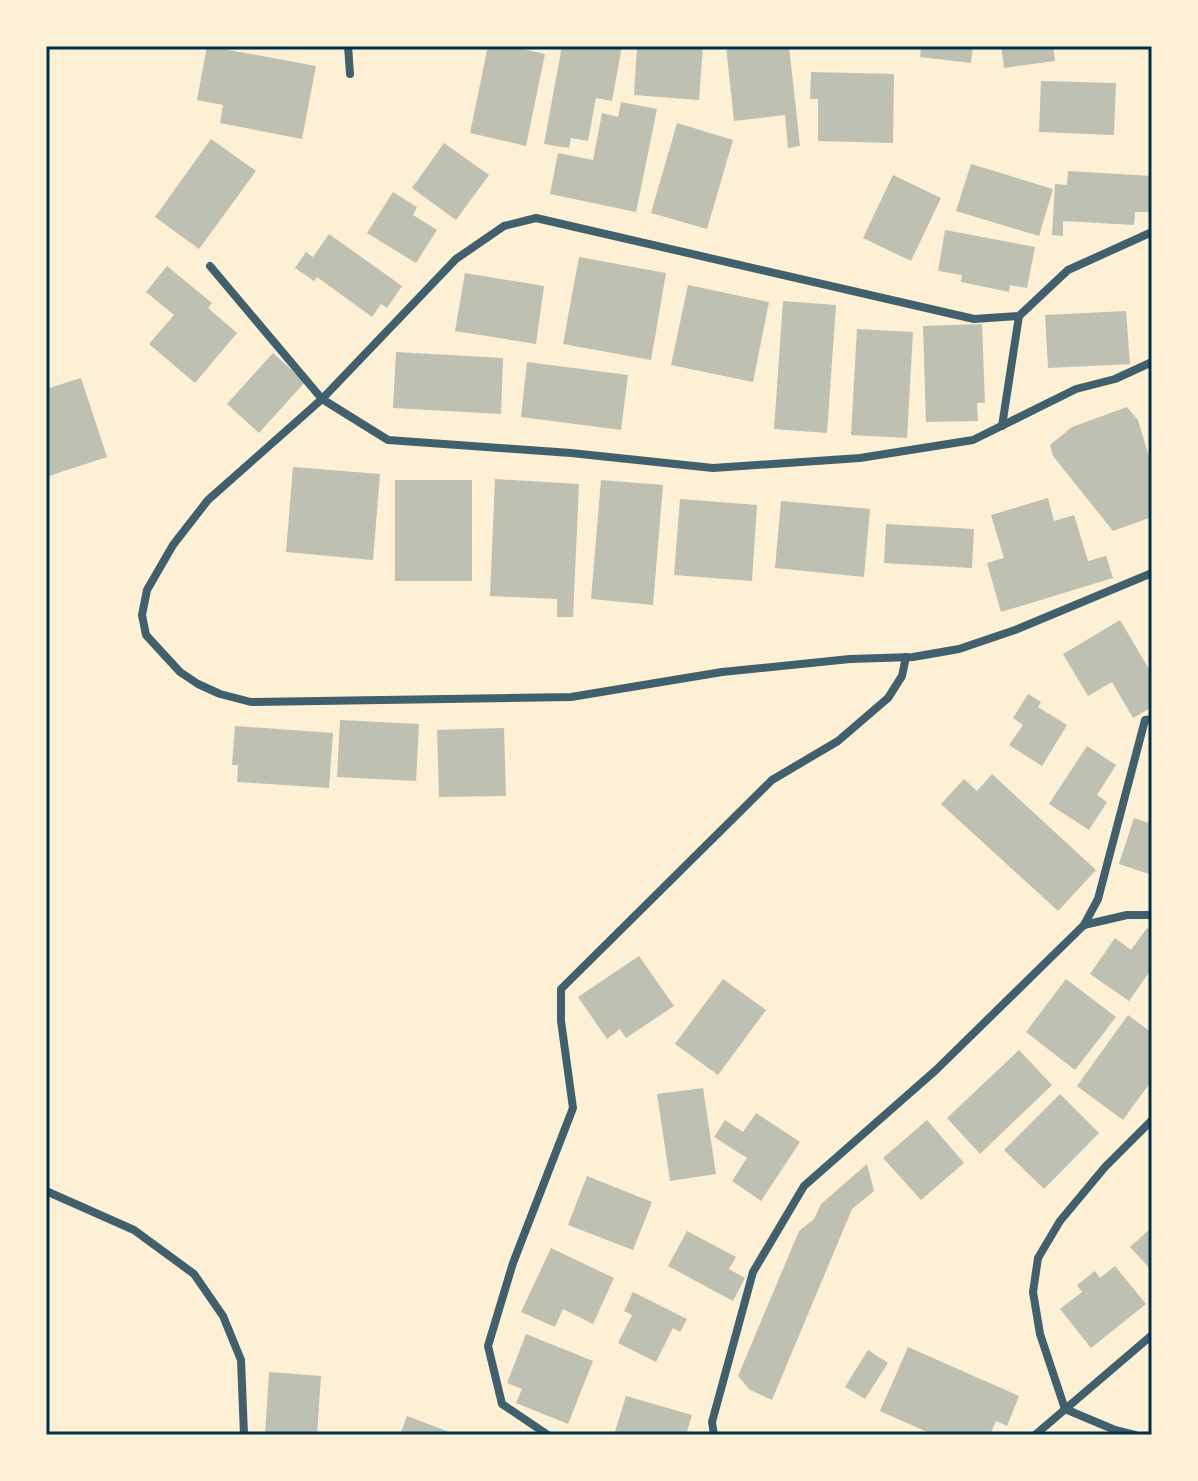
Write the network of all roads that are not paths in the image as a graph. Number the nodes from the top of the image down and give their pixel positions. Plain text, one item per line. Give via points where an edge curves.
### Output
1 (348, 46) edge
2 (350, 74) dead end
3 (1152, 232) edge
4 (210, 266) dead end
5 (1019, 316) junction
6 (1152, 362) edge
7 (322, 399) junction
8 (1002, 426) junction
9 (1152, 573) edge
10 (906, 657) junction
11 (1152, 719) edge
12 (1152, 915) edge
13 (1084, 925) junction
14 (1152, 1120) edge
15 (46, 1191) edge
16 (1152, 1335) edge
17 (1065, 1409) junction
18 (244, 1435) edge
19 (548, 1435) edge
20 (714, 1435) edge
21 (1035, 1435) edge
22 (1135, 1435) edge

1 - 2 street
3 - 5 street via 1068,270
4 - 7 street
5 - 7 street via 974,319 536,218 504,226 456,259
5 - 8 street
6 - 8 street via 1076,389
7 - 8 street via 388,440 713,468 860,458 973,440
7 - 10 street via 208,500 147,590 142,615 146,635 180,672 220,694 251,702 571,697 722,672
9 - 10 street via 1015,630 959,649
10 - 19 street via 888,698 838,741 772,780 561,989 573,1108 513,1263 488,1346 502,1404
11 - 13 street via 1145,720 1098,899
12 - 13 street
13 - 20 street via 936,1070 804,1186 753,1272 712,1422
14 - 17 street via 1060,1221 1038,1258 1033,1292 1040,1334
15 - 18 street via 134,1230 194,1274 223,1316 241,1360
16 - 17 street
17 - 21 street
17 - 22 street

